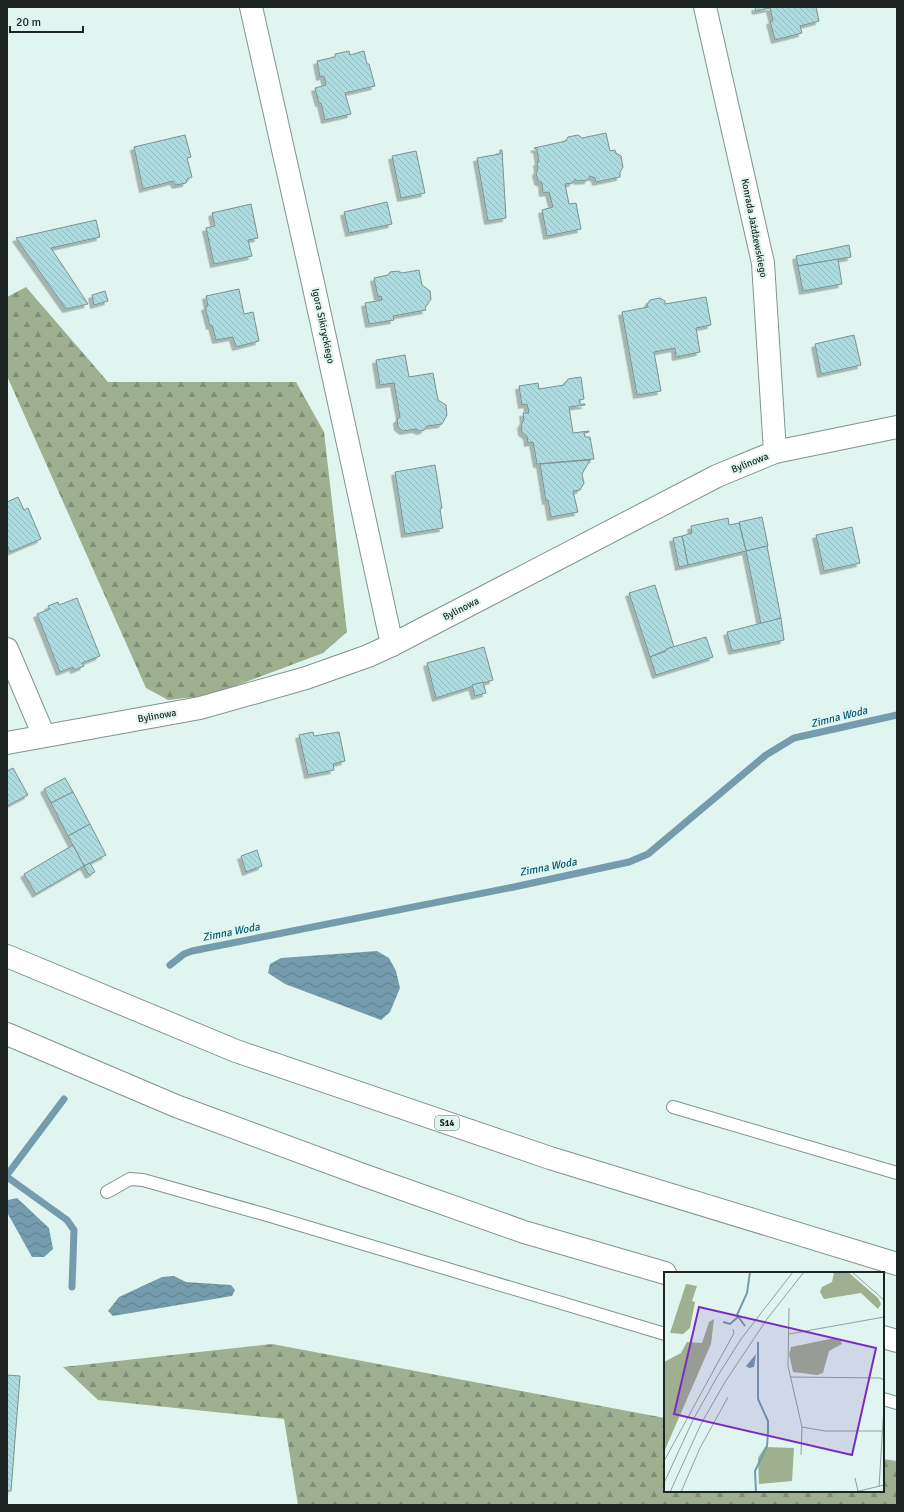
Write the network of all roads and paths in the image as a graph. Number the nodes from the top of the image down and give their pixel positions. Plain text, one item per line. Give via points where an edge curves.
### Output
1 (251, 7) edge
2 (704, 7) edge
3 (897, 427) edge
4 (775, 452) junction
5 (392, 645) junction
6 (7, 649) edge
7 (44, 736) junction
8 (7, 743) edge
9 (7, 956) edge
10 (7, 1034) edge
11 (673, 1107) dead end
12 (897, 1173) edge
13 (107, 1192) dead end
14 (897, 1264) edge
15 (664, 1273) edge
16 (664, 1334) edge
17 (884, 1337) edge
18 (897, 1341) edge
19 (884, 1399) edge
20 (897, 1403) edge

1 - 5 main road, Igora Sikiryckiego
2 - 4 main road, Konrada Jażdżewskiego via 763,263
3 - 4 main road, Bylinowa
4 - 5 main road, Bylinowa via 717,476
5 - 7 main road, Bylinowa via 306,678 200,708
6 - 7 main road
7 - 8 main road, Bylinowa
9 - 14 main road, S14 via 251,1056 550,1158
10 - 15 main road via 176,1106 363,1175 524,1232
11 - 12 lane
13 - 16 lane via 130,1179 143,1180
17 - 18 main road
19 - 20 lane

